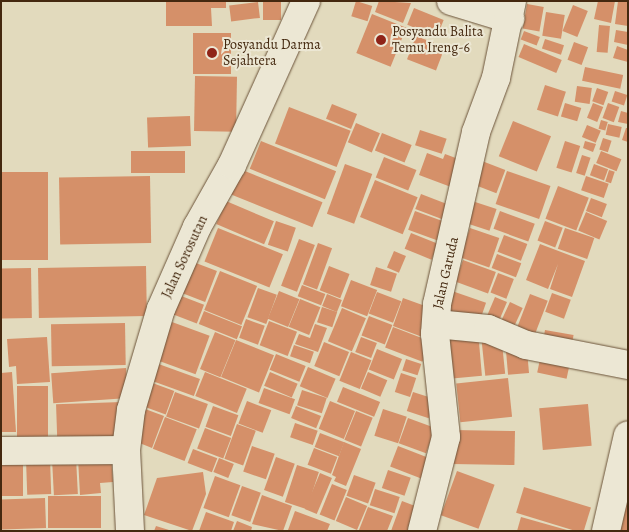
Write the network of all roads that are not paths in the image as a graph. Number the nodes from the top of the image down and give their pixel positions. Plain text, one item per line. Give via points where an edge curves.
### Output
1 (306, 1) edge
2 (451, 1) edge
3 (511, 10) edge
4 (436, 324) junction
5 (628, 365) edge
6 (627, 448) edge
7 (126, 450) junction
8 (1, 452) edge
9 (130, 531) edge
10 (422, 531) edge
11 (606, 531) edge

1 - 7 street, Jalan Sorosutan via 232,165 197,227 161,309 131,410
2 - 3 street, Jalan Garuda
3 - 4 street, Jalan Garuda via 496,78 476,132 437,304
4 - 5 street via 488,329 533,347
4 - 10 street, Jalan Garuda via 446,437
6 - 11 street
7 - 8 street
7 - 9 street, Jalan Sorosutan

